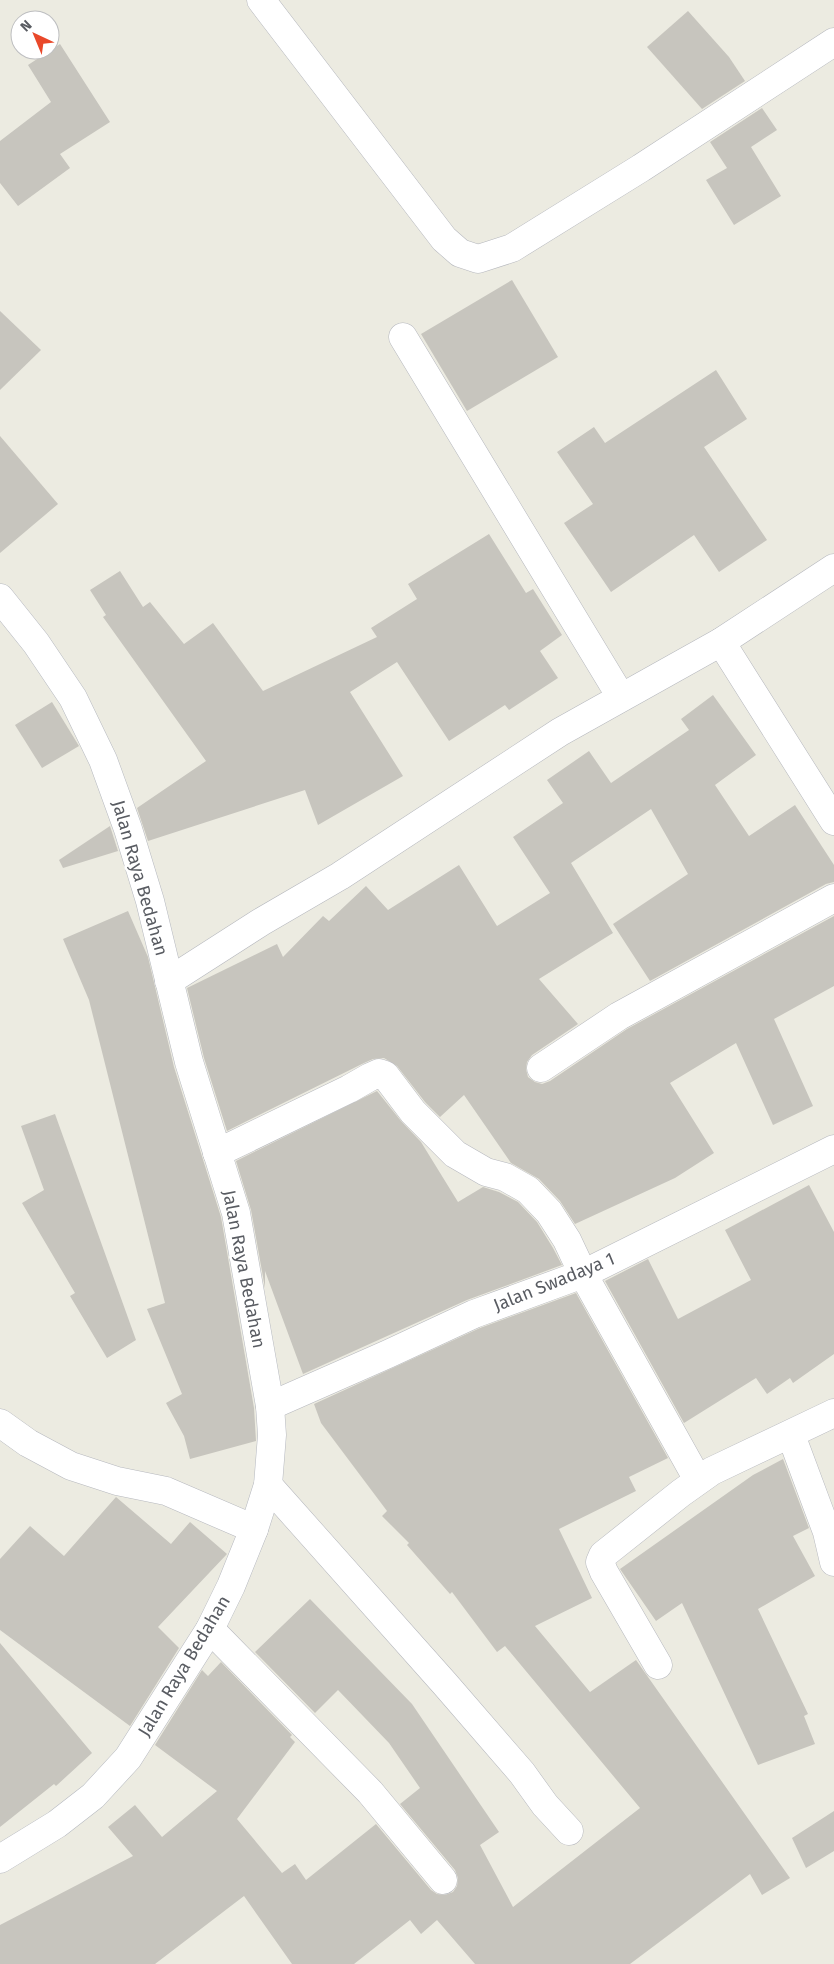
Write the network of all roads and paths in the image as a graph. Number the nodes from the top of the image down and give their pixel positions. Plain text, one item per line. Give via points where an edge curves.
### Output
1 (261, 0) edge
2 (834, 42) edge
3 (403, 337) dead end
4 (834, 568) edge
5 (0, 598) edge
6 (721, 642) junction
7 (621, 697) junction
8 (834, 821) edge
9 (834, 898) edge
10 (168, 981) junction
11 (541, 1068) dead end
12 (834, 1149) edge
13 (217, 1153) junction
14 (583, 1274) junction
15 (270, 1406) junction
16 (834, 1413) edge
17 (0, 1423) edge
18 (790, 1435) junction
19 (698, 1480) junction
20 (268, 1485) junction
21 (254, 1529) junction
22 (834, 1562) edge
23 (210, 1630) junction
24 (658, 1665) dead end
25 (569, 1831) dead end
26 (0, 1859) edge
27 (443, 1880) dead end

1 - 2 street via 444,239 460,253 478,259 512,248
3 - 7 street
4 - 6 street
5 - 10 street, Jalan Raya Bedahan via 36,643 73,698 103,760 150,901
6 - 7 street
6 - 8 street
7 - 10 street via 560,732 340,876
9 - 11 street via 619,1016
10 - 13 street, Jalan Raya Bedahan
12 - 14 street, Jalan Swadaya 1
13 - 14 street via 379,1073 385,1075 413,1112 455,1154 528,1190 549,1212
13 - 15 street, Jalan Raya Bedahan via 236,1213
14 - 15 street, Jalan Swadaya 1 via 474,1314
14 - 19 street
15 - 20 street, Jalan Raya Bedahan via 272,1435
16 - 18 street
17 - 21 street via 28,1443 71,1466 117,1481 166,1491
18 - 19 street
18 - 22 street via 824,1523
19 - 24 street via 603,1555 600,1562
20 - 21 street, Jalan Raya Bedahan
20 - 25 street via 445,1684
21 - 23 street, Jalan Raya Bedahan
23 - 26 street, Jalan Raya Bedahan via 128,1758 86,1801 57,1824
23 - 27 street via 370,1792

